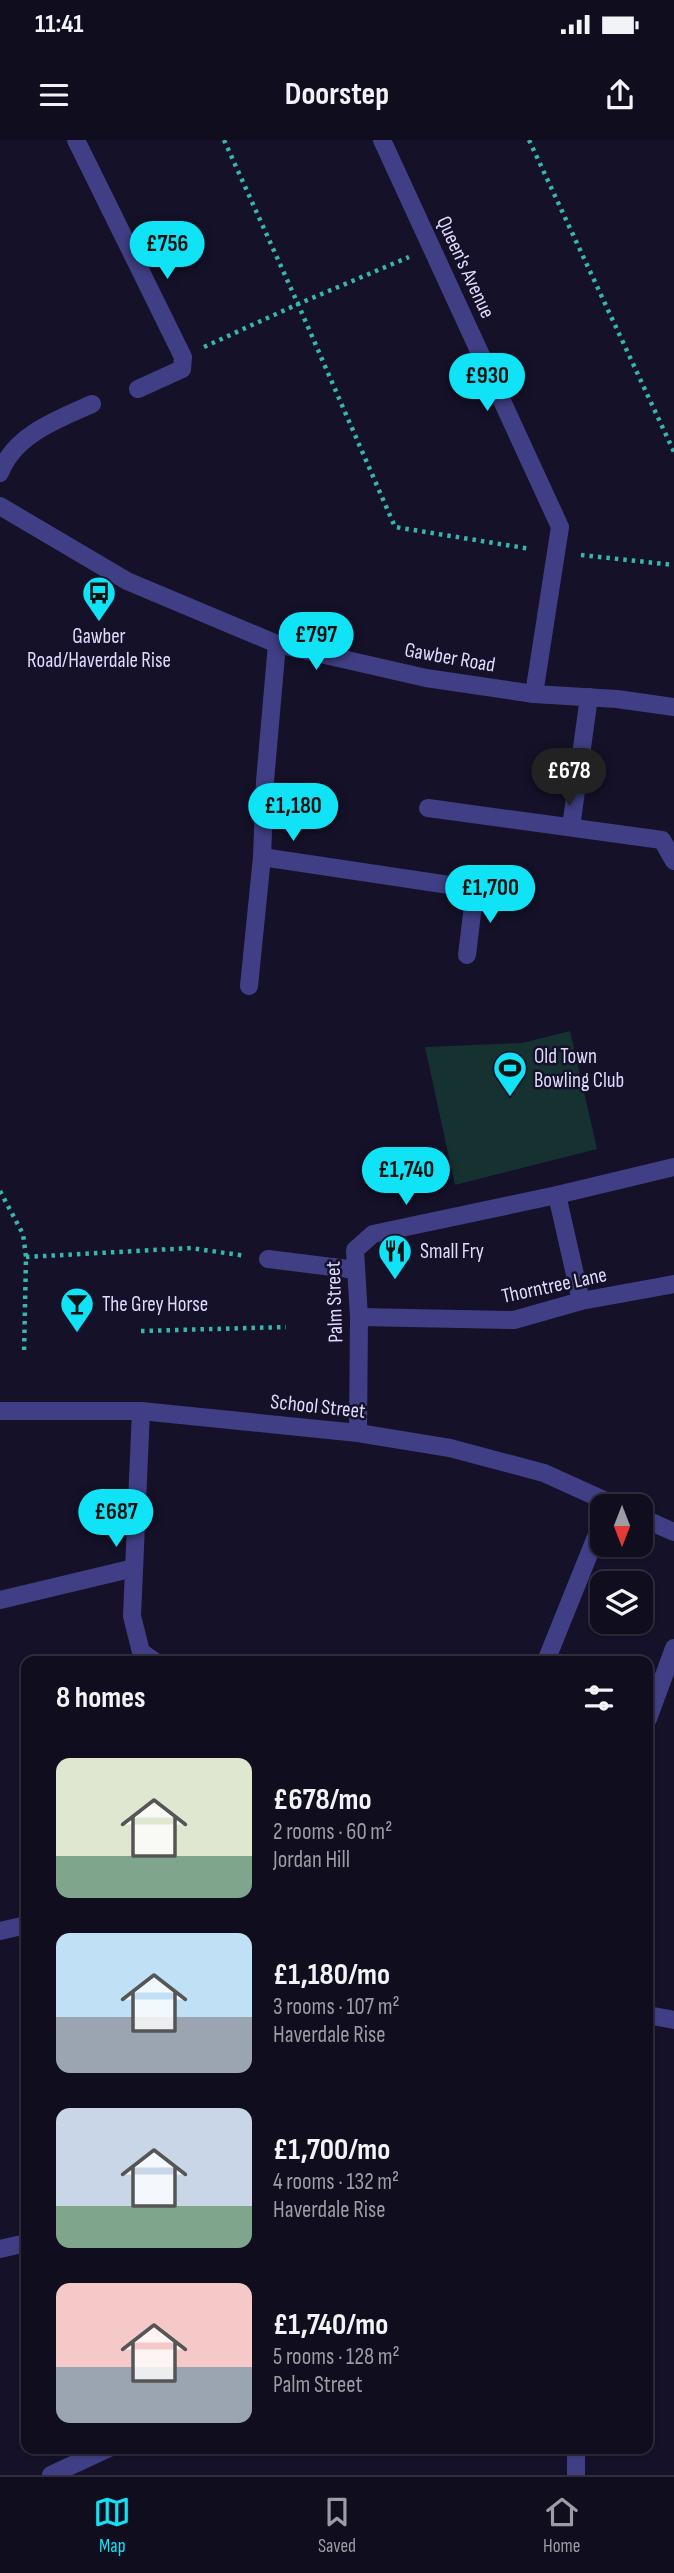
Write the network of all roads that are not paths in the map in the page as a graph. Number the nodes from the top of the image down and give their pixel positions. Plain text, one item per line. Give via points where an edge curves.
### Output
1 (76, 140) edge
2 (382, 140) edge
3 (138, 389) dead end
4 (92, 404) dead end
5 (0, 473) edge
6 (0, 506) edge
7 (277, 644) junction
8 (534, 694) junction
9 (589, 697) junction
10 (674, 707) edge
11 (428, 808) dead end
12 (571, 827) junction
13 (262, 858) junction
14 (674, 861) edge
15 (475, 889) junction
16 (496, 892) dead end
17 (467, 955) dead end
18 (249, 986) dead end
19 (674, 1167) edge
20 (557, 1195) junction
21 (268, 1259) road end
22 (356, 1270) junction
23 (674, 1284) edge
24 (581, 1301) junction
25 (359, 1317) junction
26 (0, 1411) edge
27 (141, 1411) junction
28 (358, 1433) junction
29 (590, 1494) edge
30 (653, 1523) edge
31 (674, 1532) edge
32 (590, 1552) edge
33 (134, 1568) junction
34 (0, 1600) edge
35 (673, 1653) edge
36 (147, 1656) edge
37 (548, 1656) edge
38 (653, 1706) edge
39 (21, 1925) edge
40 (0, 1931) edge
41 (653, 2016) edge
42 (674, 2020) edge
43 (21, 2244) edge
44 (0, 2249) edge
45 (96, 2454) edge
46 (576, 2454) edge
47 (51, 2475) edge
48 (576, 2475) edge

1 - 3 street via 183,357 182,369
2 - 8 street, Queen's Avenue via 560,527
4 - 5 street via 40,427 4,461
6 - 7 street, Gawber Road via 127,581
7 - 8 street, Gawber Road via 426,678
7 - 13 street
8 - 9 street, Gawber Road
9 - 10 street, Gawber Road
9 - 12 street
11 - 12 street
12 - 14 street via 662,840
13 - 15 street
13 - 18 street
15 - 16 street
15 - 17 street
19 - 20 street, Palm Street
20 - 22 street, Palm Street via 373,1234 355,1250
20 - 24 street
21 - 22 street
22 - 25 street, Palm Street
23 - 24 street, Thorntree Lane
24 - 25 street, Thorntree Lane via 513,1320
25 - 28 street, Palm Street
26 - 27 street, School Street
27 - 28 street, School Street
27 - 33 street
28 - 29 street, School Street via 450,1448 544,1473
30 - 31 street
32 - 37 street
33 - 34 street
33 - 36 street via 132,1616 141,1652
35 - 38 street
39 - 40 street
41 - 42 street
43 - 44 street
45 - 47 street
46 - 48 street

